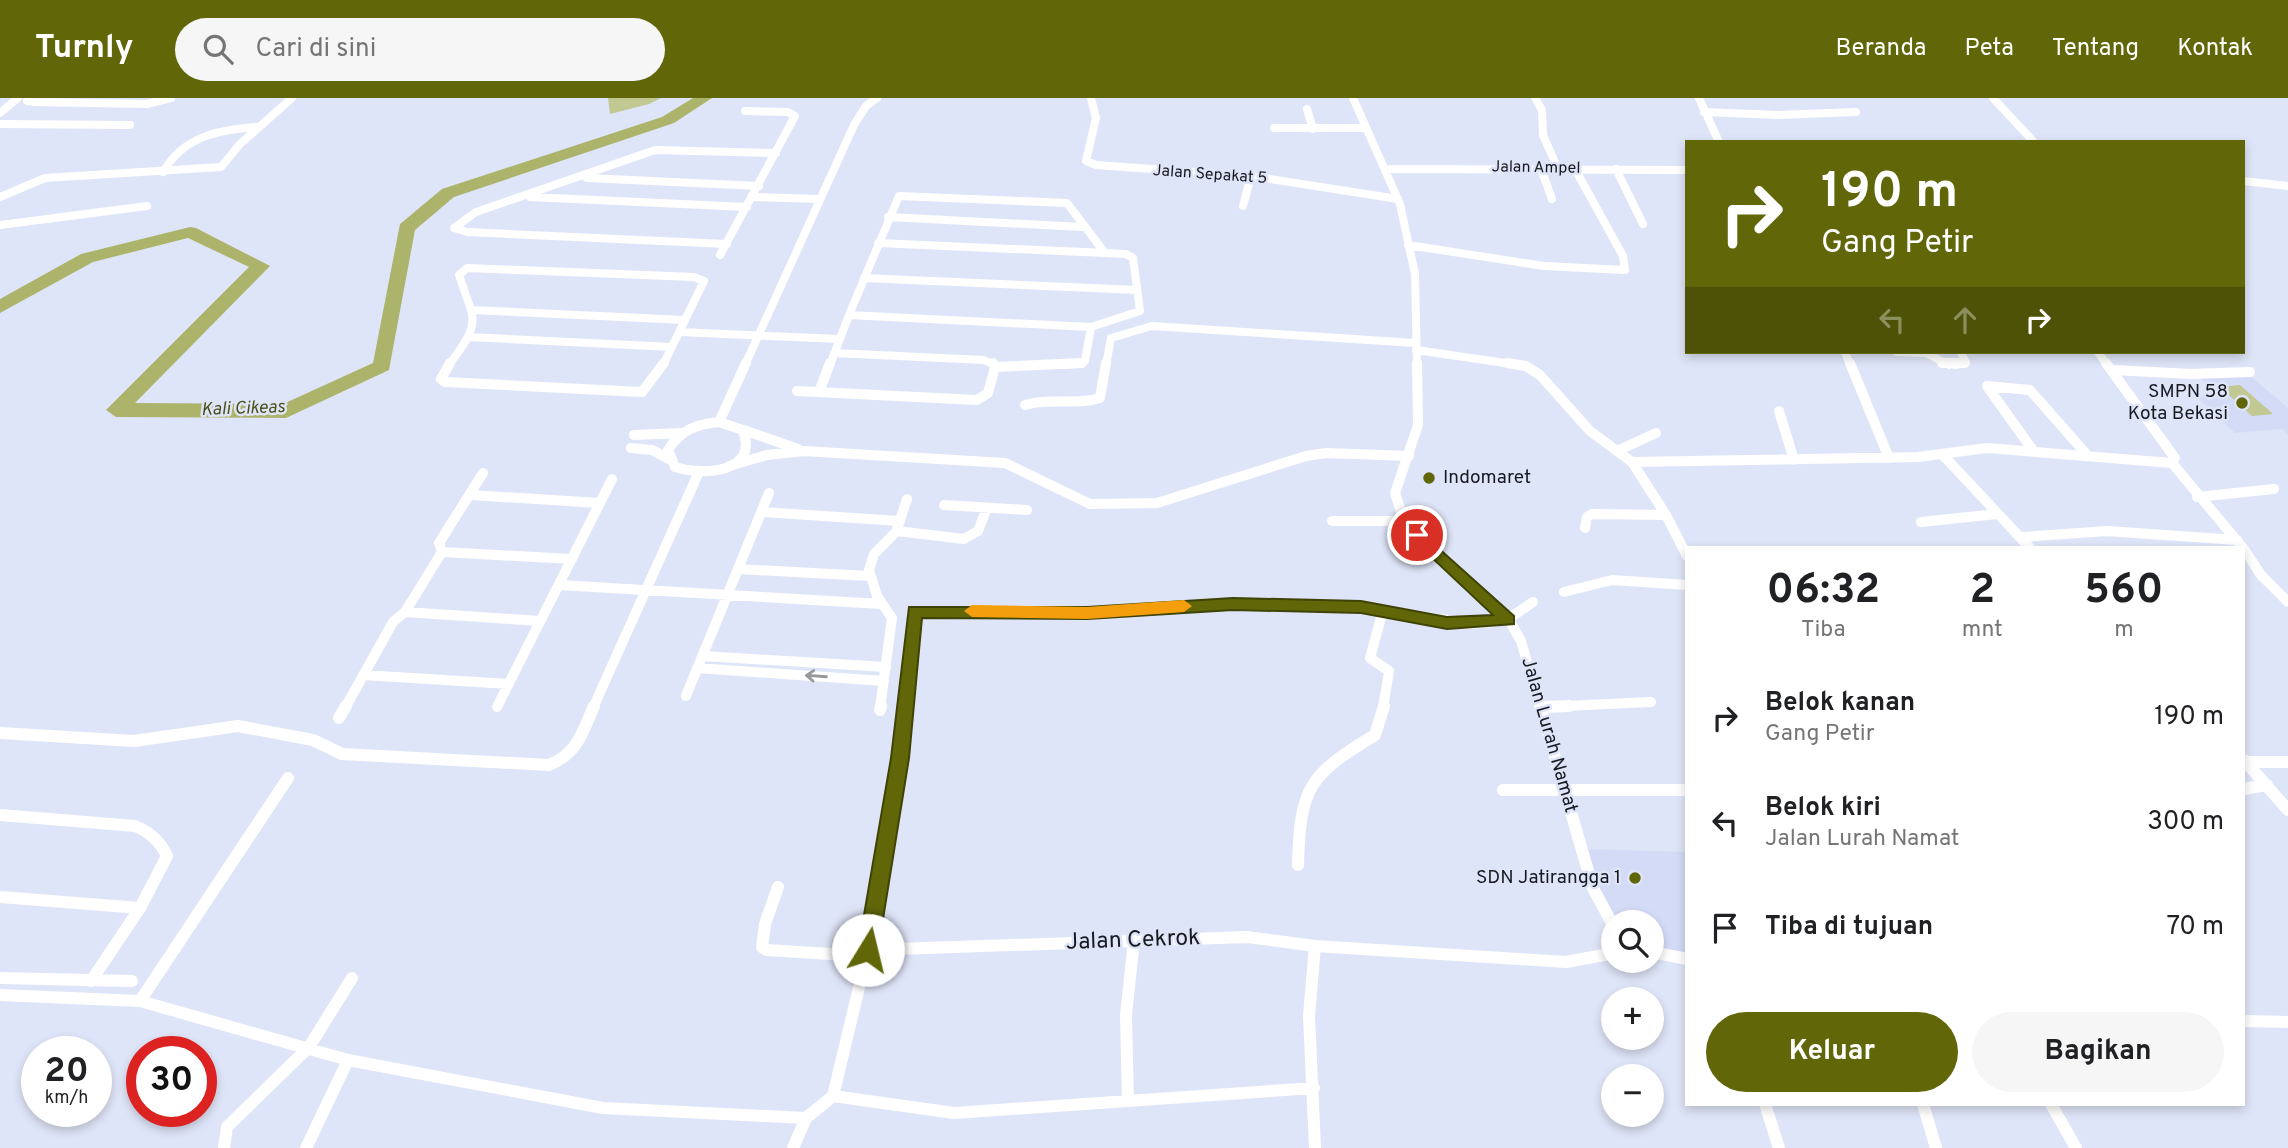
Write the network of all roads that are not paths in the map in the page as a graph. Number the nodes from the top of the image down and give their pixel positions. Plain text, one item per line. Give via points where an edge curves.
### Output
1 (18, 98) edge
2 (29, 98) edge
3 (184, 98) edge
4 (292, 98) edge
5 (877, 98) edge
6 (1091, 98) edge
7 (1353, 98) edge
8 (1535, 98) edge
9 (1699, 98) edge
10 (1993, 98) edge
11 (170, 99) edge
12 (1307, 109) dead end
13 (745, 111) dead end
14 (1704, 112) junction
15 (1856, 112) dead end
16 (0, 113) edge
17 (0, 124) edge
18 (130, 125) dead end
19 (257, 127) junction
20 (1274, 128) dead end
21 (1313, 128) junction
22 (1364, 128) junction
23 (1718, 140) edge
24 (2032, 140) edge
25 (776, 153) junction
26 (1385, 169) junction
27 (1541, 169) junction
28 (1558, 169) junction
29 (1574, 169) junction
30 (1616, 169) junction
31 (1685, 170) edge
32 (163, 172) junction
33 (1251, 176) junction
34 (579, 178) junction
35 (2245, 181) edge
36 (759, 186) junction
37 (2288, 186) edge
38 (0, 197) edge
39 (521, 197) junction
40 (753, 197) junction
41 (820, 199) junction
42 (1398, 199) junction
43 (1552, 199) dead end
44 (147, 206) dead end
45 (1243, 206) dead end
46 (747, 207) junction
47 (888, 216) junction
48 (1643, 224) dead end
49 (0, 225) edge
50 (1082, 227) junction
51 (877, 243) junction
52 (727, 244) junction
53 (1408, 245) junction
54 (1105, 253) junction
55 (720, 255) dead end
56 (864, 278) junction
57 (1138, 290) junction
58 (471, 310) junction
59 (849, 315) junction
60 (685, 320) junction
61 (1091, 327) junction
62 (679, 332) junction
63 (759, 336) junction
64 (468, 337) junction
65 (839, 339) junction
66 (671, 347) junction
67 (1416, 347) junction
68 (834, 353) junction
69 (1846, 354) edge
70 (1927, 354) edge
71 (1962, 354) edge
72 (2100, 354) edge
73 (995, 367) junction
74 (2114, 370) junction
75 (2250, 372) dead end
76 (797, 391) dead end
77 (819, 392) junction
78 (1025, 405) dead end
79 (1779, 411) dead end
80 (719, 422) junction
81 (743, 430) junction
82 (681, 433) junction
83 (1656, 433) dead end
84 (634, 435) dead end
85 (631, 447) dead end
86 (2032, 449) junction
87 (1617, 450) junction
88 (804, 451) junction
89 (1942, 454) junction
90 (2087, 455) junction
91 (1409, 456) junction
92 (1889, 458) junction
93 (669, 459) junction
94 (1794, 460) junction
95 (1632, 462) junction
96 (2172, 463) junction
97 (729, 466) junction
98 (483, 473) dead end
99 (698, 474) junction
100 (612, 479) dead end
101 (2274, 489) dead end
102 (769, 493) dead end
103 (470, 495) junction
104 (2197, 497) junction
105 (907, 499) dead end
106 (600, 503) junction
107 (944, 505) dead end
108 (987, 508) junction
109 (1027, 510) dead end
110 (761, 512) junction
111 (1997, 514) junction
112 (1666, 515) junction
113 (1404, 521) junction
114 (1332, 522) dead end
115 (1921, 522) dead end
116 (898, 526) junction
117 (1585, 528) dead end
118 (2022, 537) junction
119 (2028, 546) edge
120 (2241, 546) edge
121 (442, 552) junction
122 (1685, 552) edge
123 (2245, 552) edge
124 (572, 559) junction
125 (738, 569) junction
126 (869, 576) junction
127 (559, 585) junction
128 (1685, 585) edge
129 (646, 591) junction
130 (1564, 592) dead end
131 (727, 596) junction
132 (1532, 602) dead end
133 (2288, 602) edge
134 (881, 604) junction
135 (1383, 610) junction
136 (405, 612) junction
137 (1509, 620) junction
138 (540, 621) junction
139 (703, 656) junction
140 (796, 662) junction
141 (886, 667) junction
142 (697, 668) junction
143 (792, 674) junction
144 (363, 675) junction
145 (884, 681) junction
146 (509, 684) junction
147 (686, 696) dead end
148 (1651, 702) dead end
149 (497, 707) dead end
150 (1543, 707) junction
151 (880, 710) dead end
152 (339, 718) dead end
153 (0, 733) edge
154 (2245, 761) edge
155 (2288, 762) edge
156 (288, 778) dead end
157 (2267, 785) junction
158 (2245, 789) edge
159 (1503, 790) dead end
160 (1685, 790) edge
161 (1566, 792) junction
162 (2288, 810) edge
163 (0, 816) edge
164 (1298, 865) dead end
165 (778, 887) dead end
166 (0, 897) edge
167 (140, 908) junction
168 (1605, 910) edge
169 (1134, 940) junction
170 (1315, 946) junction
171 (868, 950) junction
172 (1664, 955) edge
173 (1601, 956) edge
174 (1685, 959) edge
175 (0, 978) edge
176 (352, 978) dead end
177 (91, 981) junction
178 (132, 981) dead end
179 (0, 995) edge
180 (140, 1001) junction
181 (2245, 1021) edge
182 (2288, 1022) edge
183 (309, 1047) junction
184 (348, 1060) junction
185 (1314, 1088) junction
186 (833, 1096) junction
187 (1128, 1101) junction
188 (1766, 1106) edge
189 (1924, 1106) edge
190 (2052, 1106) edge
191 (806, 1118) junction
192 (224, 1148) edge
193 (306, 1148) edge
194 (793, 1148) edge
195 (1315, 1148) edge
196 (1779, 1148) edge
197 (1936, 1148) edge
198 (2076, 1148) edge

1 - 16 street
2 - 11 street via 27,101 34,102 146,104
3 - 11 street
4 - 19 street
5 - 41 street via 854,125
6 - 33 street, Jalan Sepakat 5 via 1096,118 1086,162
7 - 22 street
8 - 28 street via 1544,113 1541,128
9 - 14 street
10 - 24 street
12 - 21 street
13 - 25 street via 793,113
14 - 15 street
14 - 23 street
17 - 18 street
19 - 32 street via 194,139 174,152
19 - 32 street via 221,167
20 - 21 street
21 - 22 street
22 - 26 street
25 - 34 street via 655,150
25 - 36 street
26 - 27 street, Jalan Ampel
26 - 42 street
27 - 28 street, Jalan Ampel
27 - 43 street
28 - 29 street, Jalan Ampel
29 - 30 street, Jalan Ampel
29 - 53 street via 1623,256 1625,270 1544,266
30 - 31 street, Jalan Ampel
30 - 48 street
32 - 38 street via 45,178
33 - 42 street, Jalan Sepakat 5
33 - 45 street
34 - 36 street
34 - 39 street
35 - 37 street
36 - 40 street
39 - 46 street
39 - 52 street via 476,212 454,228
40 - 41 street
40 - 46 street
41 - 63 street
42 - 53 street
44 - 49 street
46 - 52 street
47 - 50 street
47 - 50 street via 895,200 905,195 1062,201
47 - 51 street
50 - 54 street
51 - 54 street
51 - 56 street
52 - 55 street
53 - 67 street via 1415,274
54 - 57 street via 1133,258
56 - 57 street
56 - 59 street
57 - 61 street via 1140,311
58 - 60 street
58 - 60 street via 459,276 467,268 702,278 704,284
58 - 64 street via 474,319
59 - 61 street
59 - 65 street
60 - 62 street
61 - 73 street via 1086,361 1081,364
62 - 63 street
62 - 66 street
63 - 65 street
63 - 80 street
64 - 66 street
64 - 66 street via 443,373 445,382 639,393 650,386
65 - 68 street
67 - 78 street via 1152,326 1111,338 1100,398 1045,399
67 - 87 street via 1526,366 1541,375 1590,431
67 - 91 street via 1418,425
68 - 73 street via 984,360
68 - 77 street
69 - 92 street
70 - 71 street via 1945,366 1966,363
72 - 74 street
73 - 77 street via 988,393 977,400
74 - 75 street
74 - 96 street via 2175,458
76 - 77 street
79 - 94 street
80 - 81 street
80 - 82 street
81 - 88 street
81 - 97 street via 747,448
82 - 84 street
82 - 93 street via 668,450
83 - 87 street
85 - 93 street
86 - 89 street
86 - 90 street
86 - 90 street via 1987,386 2030,390
87 - 95 street
88 - 91 street via 1005,463 1090,504 1157,503 1326,453
88 - 97 street
89 - 92 street
89 - 111 street
90 - 96 street
91 - 113 street via 1395,492
92 - 94 street
93 - 99 street via 675,467
94 - 95 street
95 - 112 street
96 - 104 street
97 - 99 street
98 - 103 street
99 - 129 street
100 - 106 street
101 - 104 street
102 - 110 street
103 - 106 street
103 - 121 street via 439,543
104 - 120 street
105 - 116 street
106 - 124 street
107 - 108 street
108 - 109 street
108 - 116 street via 975,537
110 - 116 street
110 - 125 street
111 - 115 street
111 - 118 street
112 - 117 street via 1592,514
112 - 122 street
113 - 114 street
113 - 137 street, Jalan Lurah Namat
116 - 126 street via 873,555
118 - 119 street
118 - 120 street via 2107,531
121 - 124 street
121 - 136 street
123 - 133 street
124 - 127 street
125 - 126 street
125 - 131 street
126 - 134 street
127 - 129 street
127 - 138 street
128 - 130 street via 1612,579
129 - 131 street
129 - 153 street via 578,742 566,758 549,765 342,754 313,740 238,726 134,741
131 - 134 street
131 - 139 street
132 - 137 street
134 - 141 street via 892,618
135 - 137 street via 1447,623
135 - 164 street via 1370,658 1387,668 1389,675 1382,716 1375,735 1333,760 1307,791
135 - 171 street via 1233,604 1082,613 915,612 900,758
136 - 138 street
136 - 144 street via 393,622
137 - 150 street, Jalan Lurah Namat via 1530,662
138 - 146 street
139 - 140 street
139 - 142 street
140 - 141 street
140 - 143 street
141 - 145 street
142 - 143 street
142 - 147 street
145 -> 143 street
144 - 146 street
144 - 152 street
145 - 151 street
146 - 149 street
148 - 150 street
150 - 161 street, Jalan Lurah Namat
154 - 155 street
154 - 157 street
156 - 180 street
157 - 158 street
157 - 162 street
159 - 161 street
160 - 161 street
161 - 168 street, Jalan Lurah Namat via 1593,888
163 - 167 street via 147,829 167,856
165 - 171 street, Jalan Cekrok via 762,947 847,955
166 - 167 street
167 - 177 street
169 - 170 street, Jalan Cekrok via 1247,937
169 - 171 street, Jalan Cekrok
169 - 187 street via 1126,1015
170 - 173 street, Jalan Cekrok via 1542,962
170 - 185 street via 1309,1016
171 - 186 street
172 - 174 street
175 - 177 street
176 - 183 street
177 - 178 street
179 - 180 street
180 - 183 street
181 - 182 street
183 - 184 street
183 - 192 street via 227,1126
184 - 191 street via 603,1108
184 - 193 street
185 - 187 street
185 - 195 street
186 - 187 street via 954,1113
186 - 191 street
188 - 196 street
189 - 197 street
190 - 198 street
191 - 194 street

